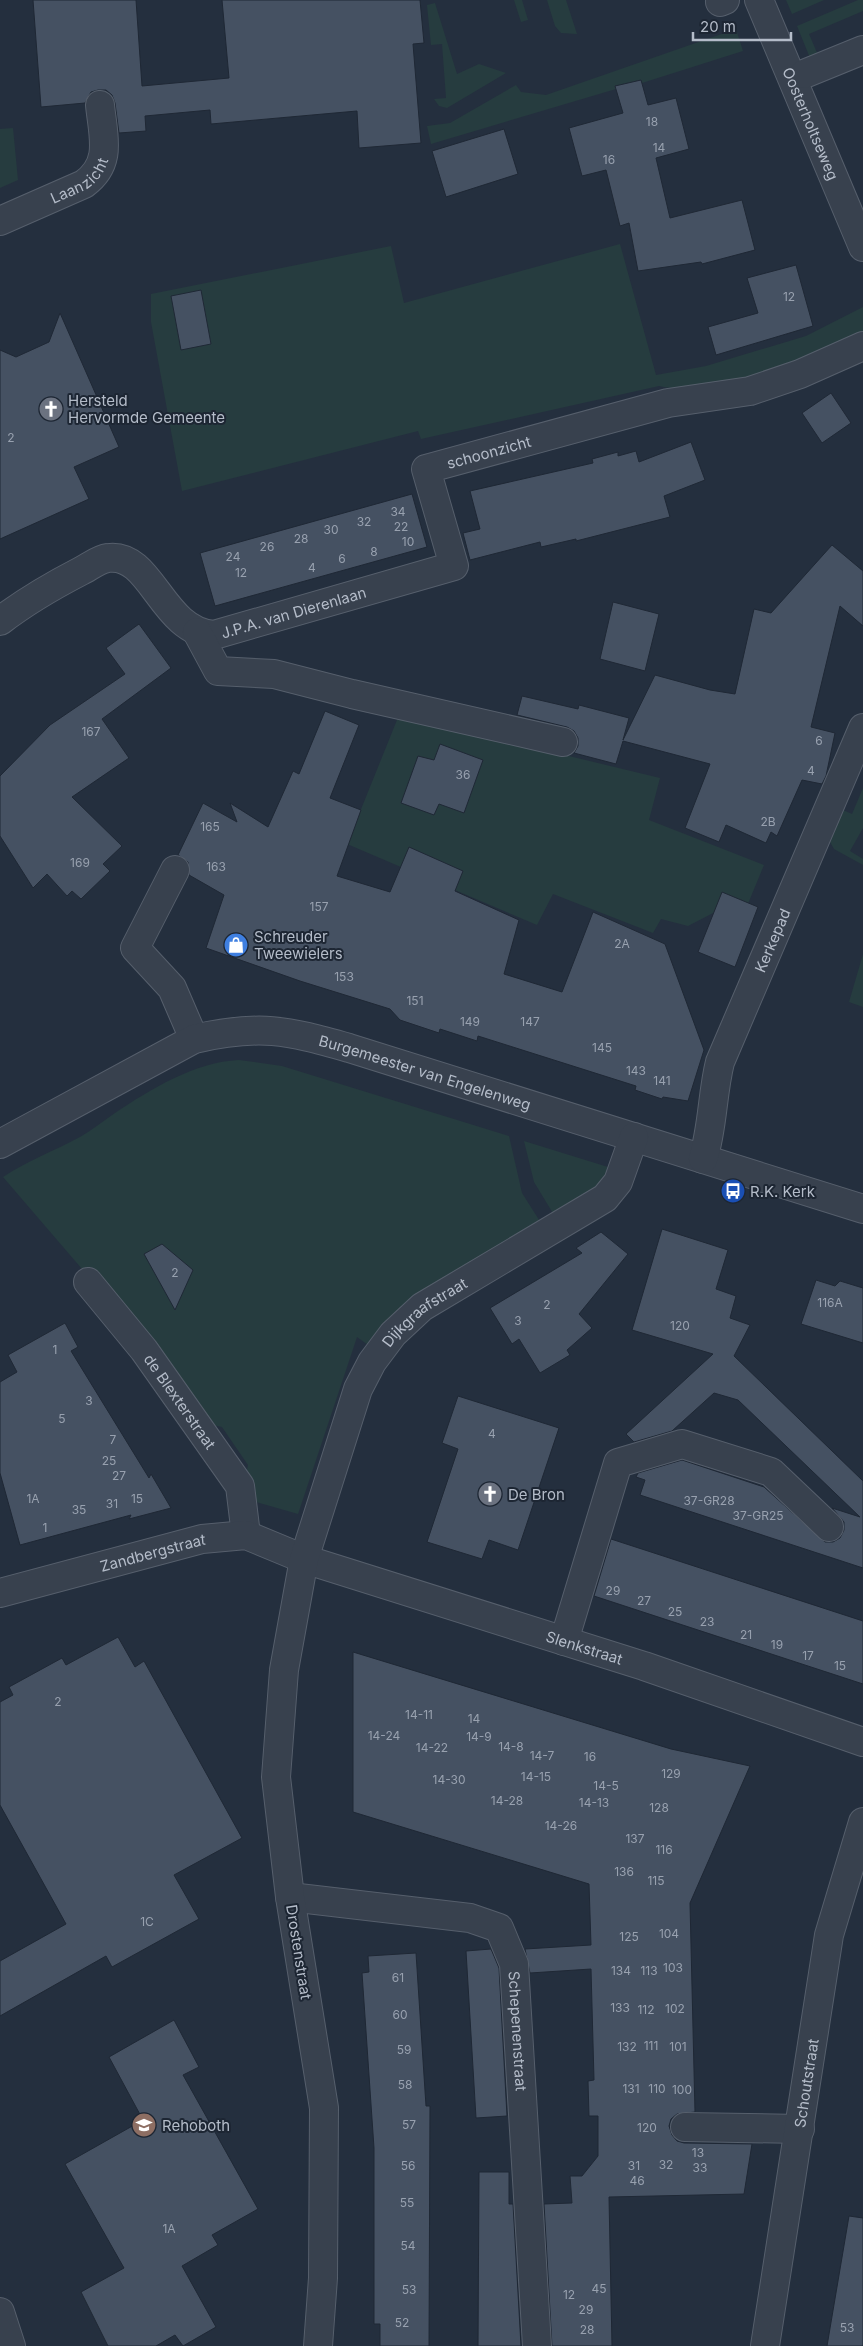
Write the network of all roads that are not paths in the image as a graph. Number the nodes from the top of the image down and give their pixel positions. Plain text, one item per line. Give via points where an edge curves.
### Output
1 (759, 0) edge
2 (863, 50) edge
3 (804, 74) dead end
4 (100, 105) dead end
5 (0, 221) edge
6 (863, 247) edge
7 (863, 346) edge
8 (454, 566) joint
9 (0, 621) edge
10 (197, 632) junction
11 (863, 728) edge
12 (563, 742) dead end
13 (176, 870) dead end
14 (194, 1040) junction
15 (634, 1137) junction
16 (0, 1144) edge
17 (703, 1159) junction
18 (863, 1209) edge
19 (88, 1282) dead end
20 (829, 1527) dead end
21 (246, 1535) junction
22 (304, 1559) junction
23 (0, 1593) edge
24 (564, 1641) junction
25 (863, 1742) edge
26 (863, 1822) edge
27 (290, 1898) junction
28 (685, 2127) dead end
29 (800, 2129) junction
30 (0, 2312) edge
31 (11, 2346) edge
32 (318, 2346) edge
33 (537, 2346) edge
34 (765, 2346) edge

1 - 6 street, Oosterholtseweg
2 - 3 street, Oosterholtseweg
4 - 5 street, Laanzicht via 104,152 96,175 84,184
7 - 8 street, schoonzicht via 770,385 733,394 677,401 426,469
8 - 10 street, J.P.A. van Dierenlaan via 221,633
9 - 10 street via 27,600 100,561 116,558 131,563 141,572 177,618
10 - 12 street via 218,671 274,674
11 - 17 street, Kerkepad via 720,1062 711,1134
13 - 14 street via 135,948 172,988
14 - 15 street, Burgemeester van Engelenweg via 248,1029 299,1034
14 - 16 street, Burgemeester van Engelenweg
15 - 17 street, Burgemeester van Engelenweg
15 - 22 street, Dijkgraafstraat via 618,1182 605,1198 422,1307 393,1334 358,1388
17 - 18 street, Burgemeester van Engelenweg
19 - 21 street, de Blexterstraat via 144,1350 240,1486
20 - 24 street via 771,1472 682,1444 618,1463
21 - 22 street, Zandbergstraat
21 - 23 street, Zandbergstraat via 202,1539
22 - 24 street, Slenkstraat
22 - 27 street, Drostenstraat via 284,1670 276,1777
24 - 25 street, Slenkstraat
26 - 29 street, Schoutstraat via 829,1935
27 - 32 street, Drostenstraat via 324,2108 323,2278
27 - 33 street, Schepenenstraat via 470,1918 499,1928 514,1964
28 - 29 street
29 - 34 street, Schoutstraat
30 - 31 street

